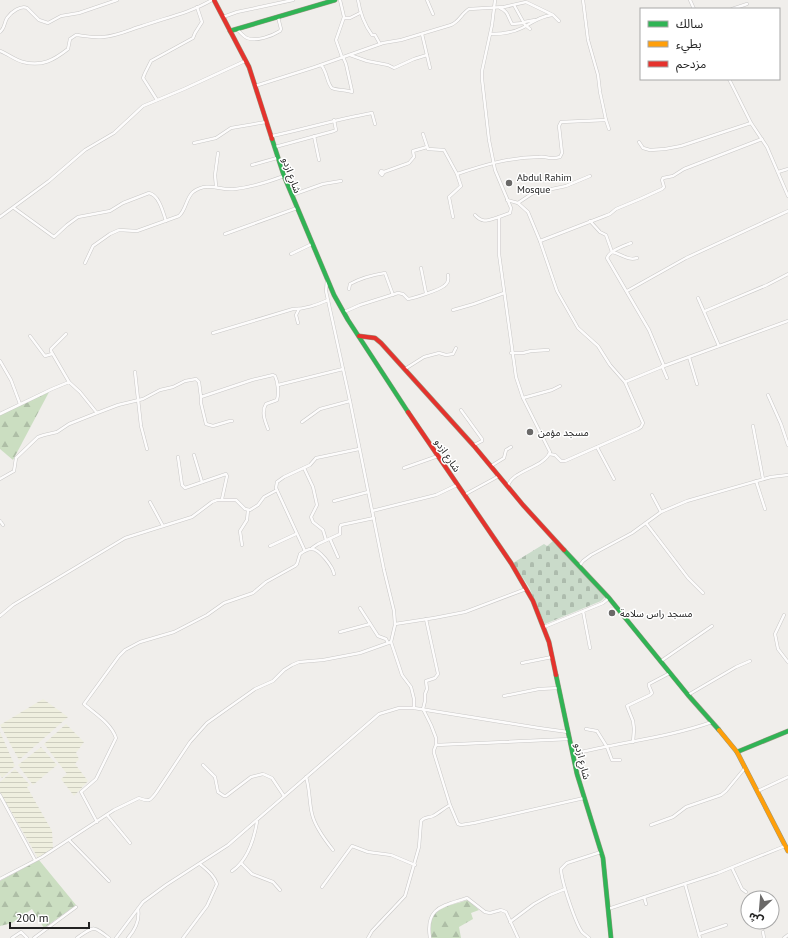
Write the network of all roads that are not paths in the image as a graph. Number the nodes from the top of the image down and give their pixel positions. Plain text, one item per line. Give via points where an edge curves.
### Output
1 (117, 0) edge
2 (213, 0) edge
3 (293, 0) edge
4 (335, 0) edge
5 (340, 0) edge
6 (358, 0) edge
7 (428, 0) edge
8 (495, 0) edge
9 (583, 0) edge
10 (747, 4) dead end
11 (514, 5) junction
12 (198, 7) junction
13 (496, 7) junction
14 (735, 8) edge
15 (360, 13) junction
16 (433, 14) dead end
17 (553, 15) junction
18 (223, 17) junction
19 (278, 17) junction
20 (344, 18) junction
21 (559, 21) dead end
22 (512, 24) junction
23 (525, 24) junction
24 (237, 29) junction
25 (530, 29) dead end
26 (230, 31) junction
27 (515, 31) junction
28 (0, 32) edge
29 (422, 34) junction
30 (490, 34) junction
31 (380, 44) junction
32 (0, 51) edge
33 (350, 55) junction
34 (427, 55) junction
35 (343, 57) junction
36 (246, 61) junction
37 (321, 65) junction
38 (430, 68) dead end
39 (730, 80) edge
40 (255, 86) junction
41 (157, 100) junction
42 (334, 120) junction
43 (606, 120) junction
44 (267, 122) junction
45 (751, 123) junction
46 (375, 124) dead end
47 (609, 129) dead end
48 (423, 134) dead end
49 (271, 136) junction
50 (314, 136) junction
51 (762, 140) junction
52 (194, 142) dead end
53 (639, 142) dead end
54 (427, 147) junction
55 (274, 148) junction
56 (218, 153) dead end
57 (278, 158) junction
58 (319, 160) dead end
59 (493, 162) junction
60 (252, 165) dead end
61 (788, 169) edge
62 (384, 172) dead end
63 (778, 172) junction
64 (457, 174) junction
65 (284, 176) junction
66 (590, 176) dead end
67 (341, 181) dead end
68 (216, 186) junction
69 (291, 195) junction
70 (788, 196) edge
71 (507, 200) junction
72 (518, 203) junction
73 (14, 208) junction
74 (297, 208) junction
75 (788, 211) edge
76 (475, 215) dead end
77 (0, 217) edge
78 (453, 217) dead end
79 (498, 217) junction
80 (166, 221) junction
81 (590, 221) junction
82 (225, 234) dead end
83 (540, 241) junction
84 (631, 243) dead end
85 (312, 244) junction
86 (612, 252) junction
87 (291, 254) dead end
88 (637, 258) dead end
89 (85, 262) dead end
90 (421, 268) dead end
91 (788, 274) edge
92 (448, 275) dead end
93 (327, 280) junction
94 (349, 289) dead end
95 (627, 291) junction
96 (426, 293) junction
97 (504, 293) junction
98 (392, 295) junction
99 (698, 298) dead end
100 (328, 300) junction
101 (300, 309) junction
102 (453, 310) dead end
103 (705, 311) junction
104 (344, 312) junction
105 (788, 321) edge
106 (298, 323) dead end
107 (213, 333) dead end
108 (66, 334) dead end
109 (30, 336) dead end
110 (359, 336) junction
111 (719, 346) junction
112 (456, 348) dead end
113 (548, 350) dead end
114 (511, 353) junction
115 (52, 354) junction
116 (689, 357) junction
117 (0, 361) edge
118 (663, 366) junction
119 (343, 369) junction
120 (404, 369) junction
121 (135, 372) dead end
122 (667, 378) dead end
123 (69, 382) junction
124 (625, 382) junction
125 (697, 384) dead end
126 (278, 385) junction
127 (560, 386) dead end
128 (768, 395) dead end
129 (202, 397) junction
130 (523, 398) junction
131 (139, 401) junction
132 (350, 401) junction
133 (20, 404) junction
134 (461, 410) dead end
135 (97, 413) junction
136 (0, 414) edge
137 (232, 421) dead end
138 (302, 422) dead end
139 (753, 426) dead end
140 (268, 429) dead end
141 (788, 445) edge
142 (474, 446) junction
143 (511, 446) dead end
144 (597, 447) junction
145 (147, 449) dead end
146 (359, 449) junction
147 (549, 454) junction
148 (194, 455) dead end
149 (438, 455) junction
150 (178, 457) dead end
151 (491, 466) junction
152 (304, 468) junction
153 (404, 468) dead end
154 (788, 475) edge
155 (498, 476) junction
156 (0, 479) edge
157 (764, 479) junction
158 (614, 480) dead end
159 (756, 481) junction
160 (202, 482) junction
161 (458, 485) junction
162 (508, 487) junction
163 (277, 490) junction
164 (368, 492) junction
165 (464, 495) junction
166 (652, 495) dead end
167 (222, 499) junction
168 (334, 501) dead end
169 (150, 502) dead end
170 (765, 509) dead end
171 (248, 510) junction
172 (372, 511) junction
173 (661, 512) junction
174 (374, 518) junction
175 (0, 521) edge
176 (646, 523) junction
177 (2, 525) dead end
178 (163, 526) junction
179 (296, 534) junction
180 (330, 539) junction
181 (326, 540) junction
182 (242, 545) dead end
183 (270, 546) dead end
184 (312, 548) junction
185 (305, 551) junction
186 (338, 557) dead end
187 (580, 565) junction
188 (334, 574) dead end
189 (527, 589) junction
190 (703, 593) dead end
191 (609, 598) junction
192 (360, 608) dead end
193 (583, 611) junction
194 (784, 615) dead end
195 (0, 616) edge
196 (426, 619) junction
197 (370, 624) junction
198 (396, 624) junction
199 (712, 626) dead end
200 (544, 627) junction
201 (340, 632) dead end
202 (389, 643) junction
203 (590, 648) dead end
204 (788, 655) edge
205 (553, 657) junction
206 (784, 657) junction
207 (660, 661) junction
208 (750, 661) dead end
209 (788, 662) edge
210 (522, 663) dead end
211 (670, 673) junction
212 (560, 688) junction
213 (688, 695) junction
214 (504, 696) dead end
215 (414, 708) junction
216 (423, 709) junction
217 (712, 722) junction
218 (586, 729) dead end
219 (788, 731) edge
220 (568, 732) junction
221 (569, 739) junction
222 (633, 742) junction
223 (436, 745) junction
224 (607, 747) junction
225 (737, 752) junction
226 (573, 754) junction
227 (620, 760) dead end
228 (203, 765) dead end
229 (745, 768) junction
230 (306, 777) junction
231 (788, 777) edge
232 (758, 791) junction
233 (0, 795) edge
234 (284, 796) junction
235 (584, 798) junction
236 (450, 805) junction
237 (107, 815) junction
238 (258, 820) junction
239 (97, 822) junction
240 (651, 825) dead end
241 (69, 840) junction
242 (130, 843) dead end
243 (787, 849) edge
244 (332, 850) dead end
245 (601, 852) junction
246 (35, 860) junction
247 (241, 863) junction
248 (200, 864) junction
249 (414, 865) junction
250 (732, 868) junction
251 (232, 871) dead end
252 (0, 879) edge
253 (109, 881) dead end
254 (685, 884) junction
255 (322, 887) dead end
256 (565, 888) junction
257 (280, 890) dead end
258 (743, 890) edge
259 (644, 897) junction
260 (646, 904) dead end
261 (76, 907) dead end
262 (138, 909) junction
263 (608, 909) junction
264 (510, 922) junction
265 (726, 925) dead end
266 (763, 932) dead end
267 (699, 934) junction
268 (788, 935) edge
269 (12, 938) edge
270 (27, 938) edge
271 (34, 938) edge
272 (77, 938) edge
273 (108, 938) edge
274 (116, 938) edge
275 (128, 938) edge
276 (182, 938) edge
277 (368, 938) edge
278 (430, 938) edge
279 (518, 938) edge
280 (589, 938) edge
281 (611, 938) edge
282 (700, 938) edge
283 (764, 938) edge
284 (784, 938) edge

1 - 28 street via 62,16 48,23 39,20 24,6 7,18
2 - 12 street
2 - 18 street, شارع ازدو
3 - 18 street
4 - 19 street
5 - 20 street
6 - 15 street
7 - 16 street
8 - 13 street
9 - 43 street via 588,40 598,75
10 - 14 street
11 - 13 street
11 - 17 street via 526,2
11 - 23 street
12 - 32 street via 112,36 92,38 76,35 70,39 68,49 54,60 24,62
12 - 41 street via 202,22 193,38 151,61 145,72 143,78
13 - 22 street via 508,13
13 - 29 street via 469,9 454,24
13 - 30 street
15 - 20 street
15 - 31 street via 369,31
17 - 21 street
17 - 23 street
18 - 26 street, شارع ازدو
19 - 24 street
19 - 24 street via 280,31 267,36 251,39
20 - 35 street via 336,40
22 - 23 street
22 - 27 street
23 - 25 street
23 - 27 street
24 - 26 street
26 - 36 street, شارع ازدو
27 - 30 street
29 - 31 street
29 - 34 street
30 - 59 street via 482,79
31 - 33 street
33 - 34 street via 394,68
33 - 35 street
34 - 38 street
35 - 37 street
35 - 37 street via 352,92 331,87
36 - 40 street, شارع ازدو
36 - 41 street
37 - 40 street
39 - 45 street
40 - 44 street, شارع ازدو
41 - 73 street via 143,106 114,133 85,150
42 - 46 street via 372,113
42 - 49 street
42 - 50 street via 336,130
43 - 47 street
43 - 59 street via 561,122 560,157 550,159 540,156
44 - 49 street, شارع ازدو
44 - 52 street via 230,128 216,138
45 - 51 street
45 - 53 street via 681,146 650,150 643,148
48 - 54 street
49 - 55 street, شارع ازدو
50 - 55 street
50 - 58 street
51 - 63 street
51 - 81 street via 663,178 662,189
54 - 62 street via 413,151 414,157 409,163
54 - 64 street via 429,150 444,150
55 - 57 street, شارع ازدو
56 - 68 street
57 - 60 street
57 - 65 street, شارع ازدو
59 - 64 street
59 - 71 street
61 - 63 street
63 - 70 street
64 - 78 street via 461,186 449,197
65 - 68 street via 233,189
65 - 69 street, شارع ازدو
66 - 72 street via 566,186 533,193
67 - 69 street
68 - 80 street via 193,192 182,213
69 - 74 street, شارع ازدو
71 - 72 street
71 - 79 street via 510,213
72 - 83 street via 528,212
73 - 77 street
73 - 80 street via 54,237 78,217 110,211 123,203 152,193
74 - 82 street
74 - 85 street, شارع ازدو
75 - 95 street via 686,258
76 - 79 street via 481,221
79 - 97 street
80 - 89 street via 137,230 119,230 110,234 93,246
81 - 83 street
81 - 86 street via 606,235
83 - 124 street via 557,291 573,321 585,336 598,346 613,370
84 - 86 street
85 - 87 street
85 - 93 street, شارع ازدو
86 - 88 street via 628,259
86 - 95 street via 607,258
90 - 96 street
91 - 103 street
92 - 96 street via 449,279 445,286
93 - 100 street
93 - 104 street, شارع ازدو
94 - 98 street via 350,284 358,280 384,273
95 - 118 street via 649,330
96 - 98 street via 408,299 401,293
97 - 102 street
97 - 114 street
98 - 104 street
99 - 103 street
100 - 101 street
100 - 119 street
101 - 106 street via 296,315
101 - 107 street
103 - 111 street
104 - 110 street, شارع ازدو
105 - 111 street
108 - 115 street via 51,349
109 - 115 street via 45,356
110 - 120 street via 375,338
110 - 149 street, شارع ازدو
111 - 116 street
112 - 120 street via 453,354 439,353 426,356
113 - 114 street
114 - 130 street
115 - 123 street
116 - 118 street
116 - 125 street
117 - 133 street
118 - 122 street
118 - 124 street
119 - 126 street
119 - 132 street
120 - 142 street
121 - 131 street
123 - 133 street
123 - 135 street
124 - 144 street via 642,425
126 - 129 street via 275,376 265,377
126 - 140 street via 278,399 264,407
127 - 130 street
128 - 141 street
129 - 131 street via 196,378 160,390
129 - 137 street via 206,424 213,426
130 - 147 street
131 - 135 street
131 - 145 street via 141,426
132 - 138 street via 320,409
132 - 146 street
133 - 136 street
134 - 142 street via 482,439
135 - 156 street via 69,424 57,432 38,437 16,458 14,471
139 - 157 street
142 - 151 street
143 - 151 street via 506,450 504,458
144 - 147 street via 563,462
144 - 158 street
146 - 152 street via 316,458
146 - 164 street
147 - 162 street via 511,480
148 - 160 street
149 - 153 street
149 - 161 street, شارع ازدو
150 - 160 street via 183,487
151 - 155 street
152 - 163 street via 278,480 275,485
152 - 181 street via 313,487 316,505 311,518 323,530
154 - 157 street
155 - 162 street
155 - 165 street
157 - 159 street
159 - 170 street
159 - 173 street via 687,500
160 - 167 street via 226,474
161 - 165 street, شارع ازدو
161 - 172 street via 436,495
162 - 187 street
163 - 171 street via 264,496 258,505
163 - 179 street
164 - 168 street
164 - 172 street
165 - 189 street, شارع ازدو
166 - 173 street
167 - 171 street via 236,500
167 - 178 street via 212,502 192,517
169 - 178 street
171 - 182 street via 247,520 240,531
172 - 174 street
173 - 176 street
174 - 180 street via 341,525 340,534
174 - 198 street
175 - 177 street
176 - 187 street via 591,555
176 - 190 street via 688,578
178 - 195 street via 125,538
179 - 183 street
179 - 185 street
180 - 181 street
180 - 186 street
181 - 184 street
184 - 185 street
184 - 188 street via 328,562
185 - 239 street via 298,557 295,566 266,582 253,593 224,603 174,632 140,642 125,650 107,671 84,704 103,720 116,738 96,779 81,792
187 - 191 street
189 - 196 street via 465,612
189 - 200 street, شارع ازدو
191 - 193 street
191 - 207 street
192 - 197 street
193 - 200 street
193 - 203 street
194 - 206 street via 775,634 778,649
196 - 198 street
196 - 216 street via 438,674 426,681
197 - 201 street
197 - 202 street via 378,636
198 - 202 street
199 - 207 street
200 - 205 street, شارع ازدو
202 - 215 street via 402,675 411,687
202 - 237 street via 360,652 292,665 273,681 255,689 207,723 190,742 152,798 146,801 137,799
204 - 206 street
205 - 210 street
205 - 212 street, شارع ازدو
206 - 209 street
207 - 211 street
208 - 213 street
211 - 213 street
211 - 222 street via 649,684 652,693 650,695 627,706 634,725
212 - 214 street
212 - 220 street, شارع ازدو
213 - 217 street
215 - 216 street
215 - 230 street via 399,708 379,714
216 - 220 street
216 - 223 street via 436,738
217 - 222 street
217 - 225 street
218 - 224 street via 597,732
219 - 225 street
220 - 221 street, شارع ازدو
221 - 223 street
221 - 226 street, شارع ازدو
222 - 224 street
223 - 236 street via 434,750
224 - 226 street
224 - 227 street via 612,760
225 - 229 street
226 - 235 street, شارع ازدو
228 - 234 street via 215,777 218,792 224,796 251,777 263,774 272,778
229 - 232 street
229 - 240 street via 722,795 686,807 674,817
230 - 234 street
230 - 244 street via 312,816
231 - 232 street
232 - 243 street
233 - 246 street
234 - 238 street
235 - 236 street via 461,825 457,822
235 - 245 street, شارع ازدو
236 - 249 street via 421,821 421,840
237 - 239 street
237 - 242 street
238 - 247 street
238 - 248 street
239 - 241 street
241 - 246 street
241 - 253 street
243 - 250 street
245 - 256 street via 564,864 561,872
245 - 263 street, شارع ازدو
246 - 252 street
247 - 251 street
247 - 257 street via 252,874 273,882
248 - 262 street via 154,893
248 - 276 street via 214,877 217,884 207,906
249 - 255 street via 391,855 368,852 352,846
249 - 277 street via 405,896
250 - 254 street
250 - 258 street
254 - 259 street
254 - 267 street
256 - 264 street via 534,904
256 - 280 street via 580,928
259 - 260 street
259 - 263 street
261 - 271 street
262 - 274 street
262 - 275 street via 138,918
263 - 281 street, شارع ازدو
264 - 278 street via 506,912 485,912 467,898 437,909 429,921
264 - 279 street
265 - 267 street
266 - 283 street
267 - 282 street
268 - 284 street
269 - 270 street via 21,932
272 - 273 street via 94,928

